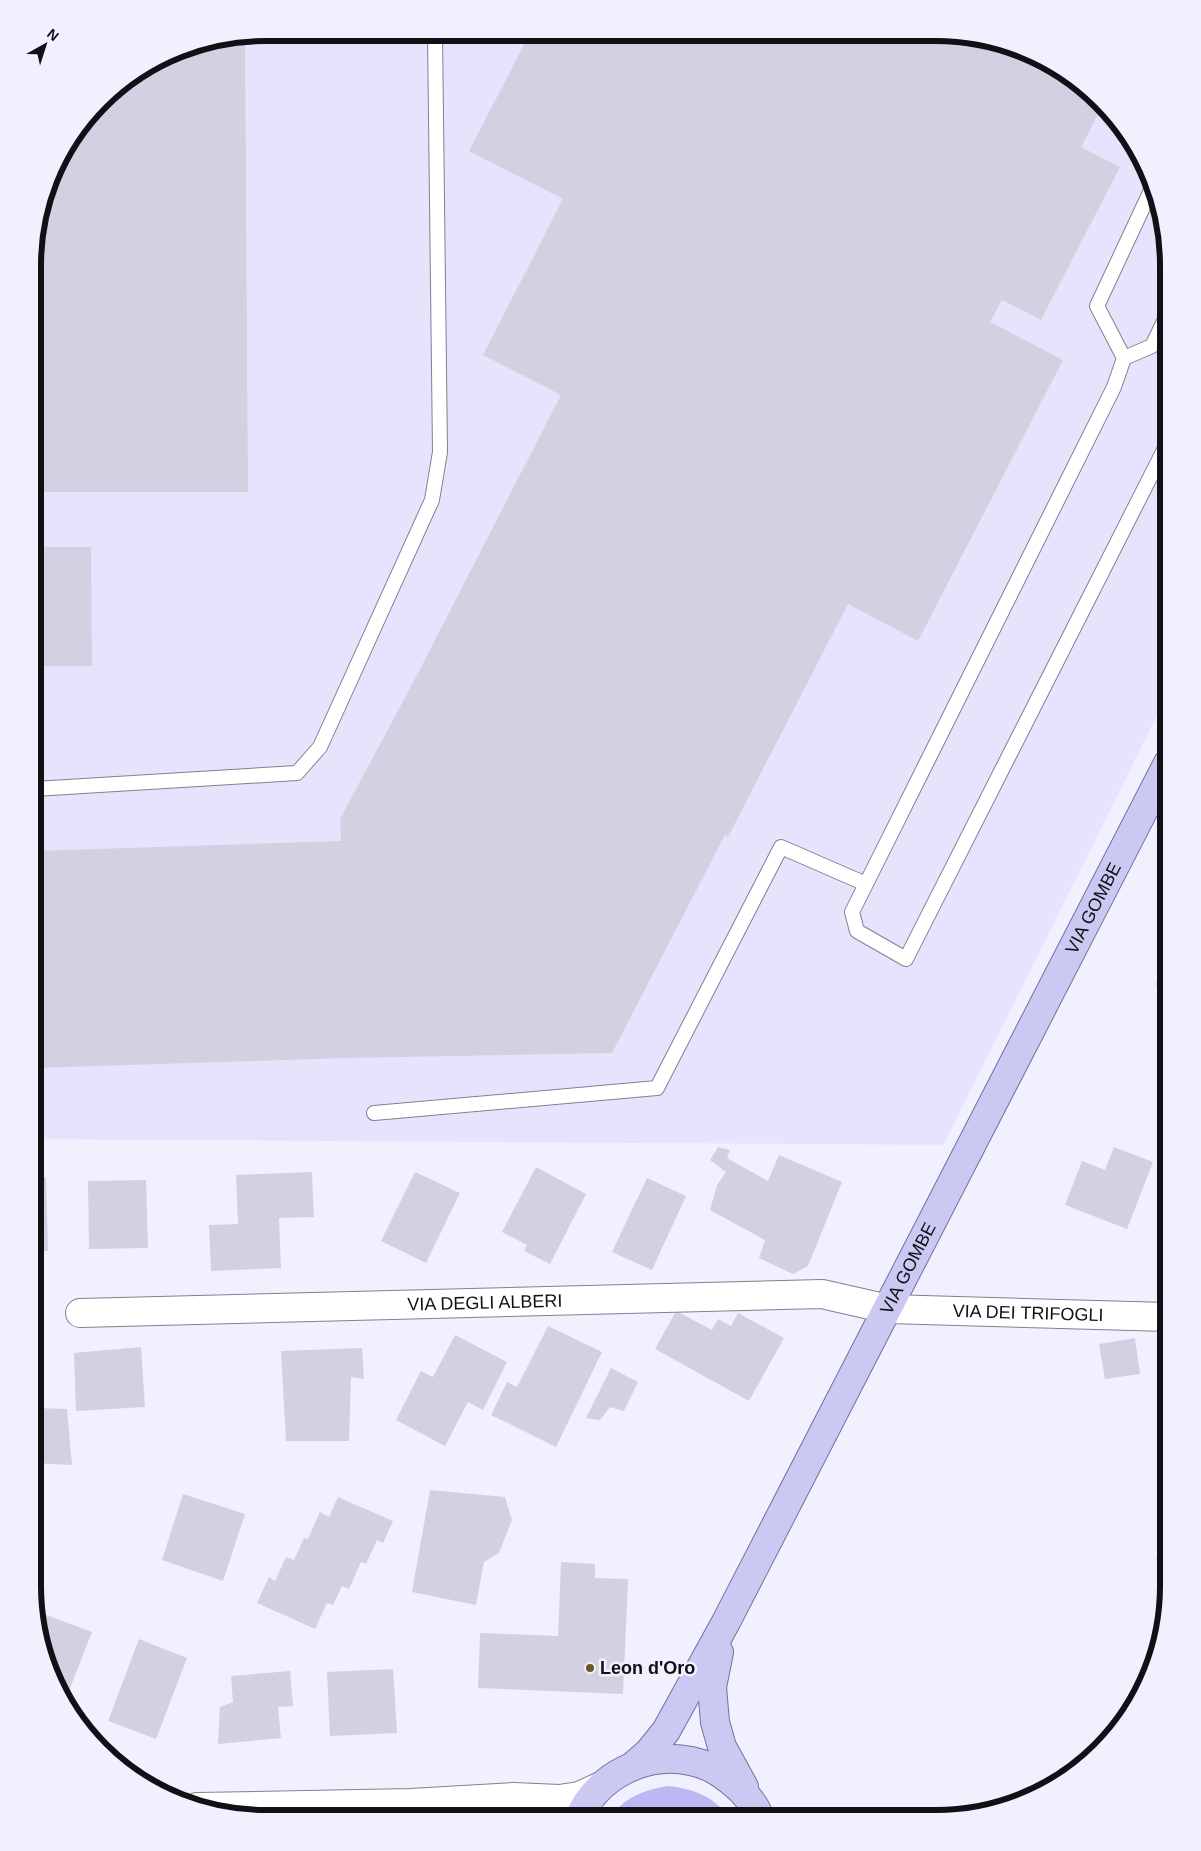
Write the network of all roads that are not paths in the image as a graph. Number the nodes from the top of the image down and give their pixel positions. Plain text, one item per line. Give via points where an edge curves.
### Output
1 (435, 41) edge
2 (1149, 195) edge
3 (1160, 330) edge
4 (1124, 358) junction
5 (1160, 458) edge
6 (1160, 777) edge
7 (41, 789) edge
8 (866, 884) junction
9 (374, 1113) dead end
10 (888, 1309) junction
11 (80, 1313) dead end
12 (1160, 1317) edge
13 (726, 1622) junction
14 (634, 1765) junction
15 (599, 1787) junction
16 (514, 1797) junction
17 (224, 1806) edge
18 (534, 1810) edge
19 (583, 1810) edge
20 (755, 1810) edge
21 (756, 1810) edge

1 - 7 lane via 440,452 432,500 320,748 297,773
2 - 4 lane via 1097,306
3 - 4 lane via 1152,346
4 - 8 lane via 1114,387
5 - 8 lane via 906,959 857,931 852,912
6 - 10 main road, VIA GOMBE
8 - 9 lane via 782,847 657,1088
10 - 11 street, VIA DEGLI ALBERI via 822,1294
10 - 12 street, VIA DEI TRIFOGLI
10 - 13 main road, VIA GOMBE
13 - 14 main road, VIA GOMBE via 666,1731
13 - 21 main road via 712,1687 715,1722 722,1747
14 - 15 main road
14 - 20 main road via 662,1759 690,1761 718,1771 740,1789
15 - 16 street via 579,1796 559,1799
15 - 19 main road
16 - 17 street
16 - 18 street

